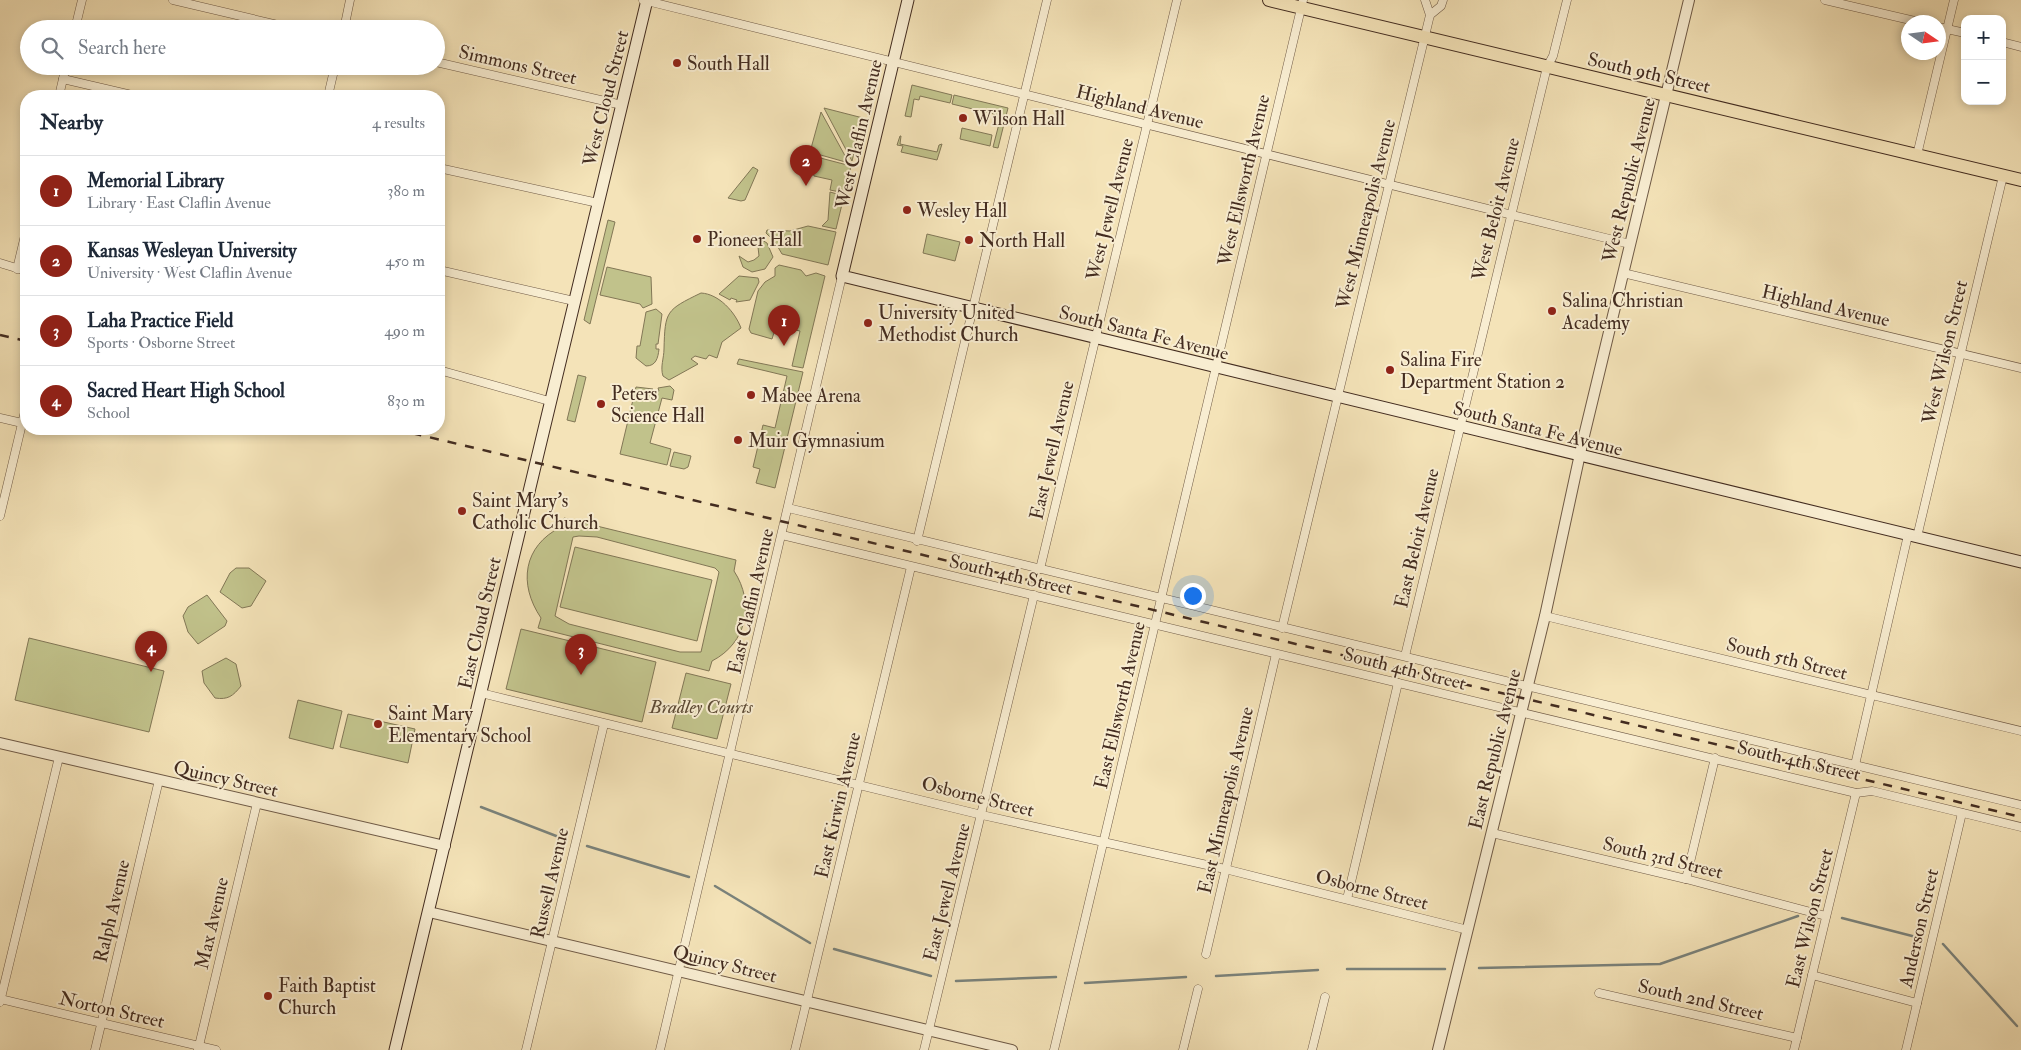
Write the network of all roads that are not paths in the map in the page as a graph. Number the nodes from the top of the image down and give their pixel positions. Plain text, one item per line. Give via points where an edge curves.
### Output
1 (82, 0) edge
2 (173, 0) edge
3 (350, 0) edge
4 (645, 0) edge
5 (908, 0) edge
6 (1047, 0) edge
7 (1177, 0) edge
8 (1269, 0) edge
9 (1425, 0) edge
10 (1443, 0) edge
11 (1567, 0) edge
12 (1689, 0) edge
13 (1825, 0) edge
14 (1954, 0) edge
15 (1302, 4) edge
16 (1430, 14) junction
17 (1901, 18) edge
18 (77, 20) edge
19 (257, 20) edge
20 (346, 20) edge
21 (1946, 20) edge
22 (1946, 29) edge
23 (1961, 32) edge
24 (1424, 38) junction
25 (2006, 43) edge
26 (2021, 47) edge
27 (1936, 60) edge
28 (892, 62) junction
29 (445, 64) edge
30 (1547, 67) junction
31 (64, 75) edge
32 (333, 75) edge
33 (63, 78) junction
34 (60, 90) edge
35 (112, 90) edge
36 (329, 90) edge
37 (1024, 95) junction
38 (1667, 96) junction
39 (622, 105) junction
40 (1147, 125) junction
41 (1266, 154) junction
42 (1917, 155) junction
43 (445, 169) edge
44 (2003, 176) junction
45 (2021, 180) edge
46 (1389, 185) junction
47 (598, 204) junction
48 (1510, 215) junction
49 (1630, 244) junction
50 (20, 256) edge
51 (0, 263) edge
52 (17, 269) junction
53 (20, 270) edge
54 (445, 271) edge
55 (1623, 273) junction
56 (842, 276) junction
57 (574, 301) junction
58 (973, 308) junction
59 (1094, 338) junction
60 (1960, 354) junction
61 (1215, 368) junction
62 (2021, 368) edge
63 (445, 372) edge
64 (1338, 398) junction
65 (549, 402) junction
66 (0, 418) edge
67 (20, 423) edge
68 (1459, 427) junction
69 (20, 431) edge
70 (1580, 456) junction
71 (788, 508) junction
72 (0, 516) edge
73 (782, 535) junction
74 (1912, 536) junction
75 (917, 541) junction
76 (2021, 562) edge
77 (911, 567) junction
78 (1040, 570) junction
79 (1034, 595) junction
80 (1161, 598) junction
81 (1544, 616) junction
82 (1154, 625) junction
83 (1282, 628) junction
84 (1276, 654) junction
85 (1405, 656) junction
86 (1398, 683) junction
87 (1528, 685) junction
88 (481, 693) junction
89 (1871, 695) junction
90 (1521, 713) junction
91 (604, 724) junction
92 (2021, 730) edge
93 (0, 743) edge
94 (731, 753) junction
95 (59, 757) junction
96 (1715, 758) junction
97 (1855, 765) junction
98 (159, 780) junction
99 (859, 783) junction
100 (1856, 793) junction
101 (256, 803) junction
102 (2021, 805) edge
103 (1962, 813) junction
104 (982, 815) junction
105 (2021, 827) edge
106 (1492, 833) junction
107 (1103, 843) junction
108 (445, 846) junction
109 (1225, 869) junction
110 (1686, 879) junction
111 (1348, 899) junction
112 (429, 912) junction
113 (1826, 916) junction
114 (1468, 930) junction
115 (553, 939) junction
116 (1206, 954) dead end
117 (679, 970) junction
118 (1812, 975) junction
119 (1198, 989) dead end
120 (1598, 993) dead end
121 (1325, 997) dead end
122 (0, 1000) edge
123 (807, 1000) junction
124 (1917, 1003) junction
125 (101, 1024) junction
126 (929, 1029) junction
127 (1797, 1038) junction
128 (199, 1048) edge
129 (95, 1050) edge
130 (216, 1050) edge
131 (395, 1050) edge
132 (526, 1050) edge
133 (660, 1050) edge
134 (795, 1050) edge
135 (924, 1050) edge
136 (1012, 1050) edge
137 (1054, 1050) edge
138 (1183, 1050) edge
139 (1312, 1050) edge
140 (1438, 1050) edge
141 (1794, 1050) edge
142 (1906, 1050) edge

1 - 18 street
2 - 19 street
3 - 20 street
4 - 28 street, Highland Avenue
4 - 39 main road, West Cloud Street
5 - 28 main road, West Claflin Avenue
6 - 37 street
7 - 40 street, West Jewell Avenue
8 - 15 main road, South 9th Street
9 - 16 street
10 - 16 street via 1441,6
11 - 30 street, West Beloit Avenue via 1553,56
12 - 38 street, West Republic Avenue
13 - 17 street
14 - 21 street
15 - 24 main road, South 9th Street
15 - 41 street, West Ellsworth Avenue
16 - 24 street, West Minneapolis Avenue
22 - 23 street
24 - 30 main road, South 9th Street
24 - 46 street, West Minneapolis Avenue
25 - 26 street
27 - 42 street
28 - 37 street, Highland Avenue
28 - 56 main road, West Claflin Avenue
29 - 39 street, Simmons Street
30 - 38 main road, South 9th Street
30 - 48 street, West Beloit Avenue
31 - 33 street
32 - 36 street
33 - 34 street
33 - 35 street
37 - 40 street, Highland Avenue
37 - 58 street
38 - 42 main road, South 9th Street
38 - 49 street, West Republic Avenue
39 - 47 main road, West Cloud Street
40 - 41 street, Highland Avenue
40 - 59 street, West Jewell Avenue
41 - 46 street, Highland Avenue
41 - 61 street, West Ellsworth Avenue
42 - 44 main road, South 9th Street
43 - 47 street
44 - 45 main road, South 9th Street
44 - 60 street, West Wilson Street
46 - 48 street, Highland Avenue
46 - 64 street, West Minneapolis Avenue
47 - 57 main road, East Cloud Street
48 - 49 street, Highland Avenue
48 - 68 street, West Beloit Avenue
49 - 55 street, West Republic Avenue
50 - 52 street
51 - 52 street
52 - 53 street
54 - 57 street
55 - 60 street, Highland Avenue
55 - 70 street, West Republic Avenue
56 - 58 main road, South Santa Fe Avenue
56 - 71 street, East Claflin Avenue
57 - 65 main road, East Cloud Street
58 - 59 main road, South Santa Fe Avenue
58 - 75 street
59 - 61 main road, South Santa Fe Avenue
59 - 78 street, East Jewell Avenue
60 - 62 street, Highland Avenue
60 - 74 street, West Wilson Street
61 - 64 main road, South Santa Fe Avenue
61 - 80 street, East Ellsworth Avenue
63 - 65 street
64 - 68 main road, South Santa Fe Avenue
64 - 83 street
65 - 88 main road, East Cloud Street
66 - 67 street
68 - 70 main road, South Santa Fe Avenue
68 - 85 street, East Beloit Avenue
69 - 72 street
70 - 74 main road, South Santa Fe Avenue
70 - 81 street, East Republic Avenue
71 - 73 street, East Claflin Avenue
71 - 75 street, South 4th Street
73 - 77 street, South 4th Street
73 - 94 street, East Claflin Avenue
74 - 76 main road, South Santa Fe Avenue
74 - 89 street
75 - 78 street, South 4th Street
77 - 79 street, South 4th Street
77 - 99 street, East Kirwin Avenue
78 - 80 street, South 4th Street
79 - 82 street, South 4th Street
79 - 104 street, East Jewell Avenue
80 - 82 street, East Ellsworth Avenue
80 - 83 street, South 4th Street
81 - 87 street, East Republic Avenue
81 - 89 street, South 5th Street
82 - 84 street, South 4th Street
82 - 107 street, East Ellsworth Avenue
83 - 85 street, South 4th Street
84 - 86 street, South 4th Street
84 - 109 street, East Minneapolis Avenue
85 - 87 street, South 4th Street
86 - 90 street, South 4th Street
86 - 111 street
87 - 90 street, East Republic Avenue
87 - 97 street, South 4th Street
88 - 91 street, Osborne Street
88 - 108 main road, East Cloud Street
89 - 92 street, South 5th Street
89 - 97 street
90 - 96 street, South 4th Street
90 - 106 street, East Republic Avenue
91 - 94 street, Osborne Street
91 - 115 street, Russell Avenue
93 - 95 street, Quincy Street
94 - 99 street, Osborne Street
94 - 117 street, East Claflin Avenue
95 - 98 street, Quincy Street
95 - 122 street
96 - 100 street, South 4th Street
96 - 110 street
97 - 102 street, South 4th Street
98 - 101 street, Quincy Street
98 - 125 street, Ralph Avenue
99 - 104 street, Osborne Street
99 - 123 street, East Kirwin Avenue
100 - 103 street, South 4th Street via 1872,791
100 - 113 street, East Wilson Street
101 - 108 street, Quincy Street
101 - 128 street, Max Avenue
103 - 105 street, South 4th Street
103 - 124 street, Anderson Street
104 - 107 street, Osborne Street
104 - 126 street, East Jewell Avenue
106 - 110 street, South 3rd Street
106 - 114 street, East Republic Avenue
107 - 109 street, Osborne Street
107 - 137 street, East Ellsworth Avenue
108 - 112 main road, East Cloud Street
109 - 111 street, Osborne Street
109 - 116 street, East Minneapolis Avenue
110 - 113 street, South 3rd Street
111 - 114 street, Osborne Street
112 - 115 street, Quincy Street
112 - 131 main road, East Cloud Street
113 - 118 street, East Wilson Street
114 - 140 street, East Republic Avenue
115 - 117 street, Quincy Street
115 - 132 street, Russell Avenue
117 - 123 street, Quincy Street
117 - 133 street, East Claflin Avenue
118 - 124 street
118 - 127 street, East Wilson Street
119 - 138 street
120 - 127 street, South 2nd Street
121 - 139 street
122 - 125 street, Norton Street
123 - 126 street, Quincy Street
123 - 134 street, East Kirwin Avenue
124 - 142 street, Anderson Street
125 - 128 street, Norton Street
125 - 129 street, Ralph Avenue
126 - 135 street, East Jewell Avenue
126 - 136 street, Quincy Street
127 - 141 street, East Wilson Street
128 - 130 street, Norton Street

